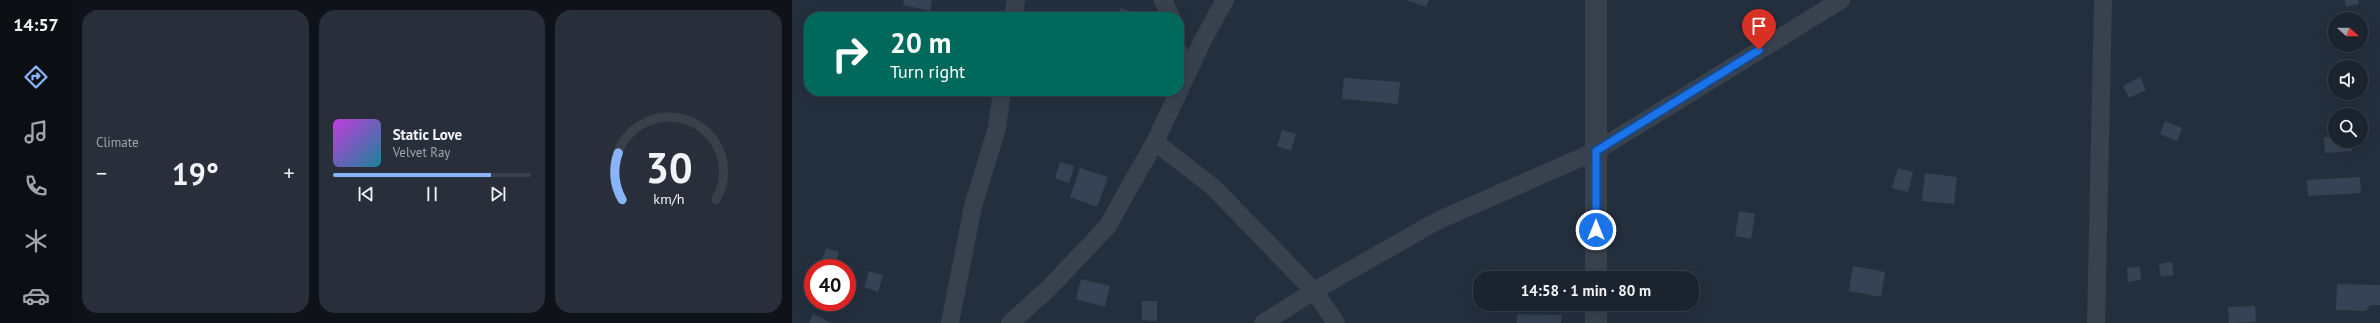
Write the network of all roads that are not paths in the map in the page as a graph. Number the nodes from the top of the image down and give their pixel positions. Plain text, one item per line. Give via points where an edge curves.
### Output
1 (1016, 0) edge
2 (1163, 0) edge
3 (1225, 0) edge
4 (1596, 0) edge
5 (1841, 0) edge
6 (2103, 0) edge
7 (1014, 12) edge
8 (1169, 12) edge
9 (1184, 81) edge
10 (1001, 96) edge
11 (1177, 96) edge
12 (1155, 142) junction
13 (1596, 151) junction
14 (1596, 271) edge
15 (1314, 291) junction
16 (1596, 311) edge
17 (950, 323) edge
18 (1010, 323) edge
19 (1263, 323) edge
20 (1336, 323) edge
21 (1596, 323) edge
22 (2096, 323) edge

1 - 7 street
2 - 8 street
3 - 9 street
4 - 13 street
5 - 13 street
6 - 22 street
10 - 17 street via 997,128 973,206
11 - 12 street
12 - 15 street via 1213,187
12 - 18 street via 1107,227 1048,289
13 - 14 street
13 - 15 street via 1437,221
15 - 19 street
15 - 20 street
16 - 21 street

